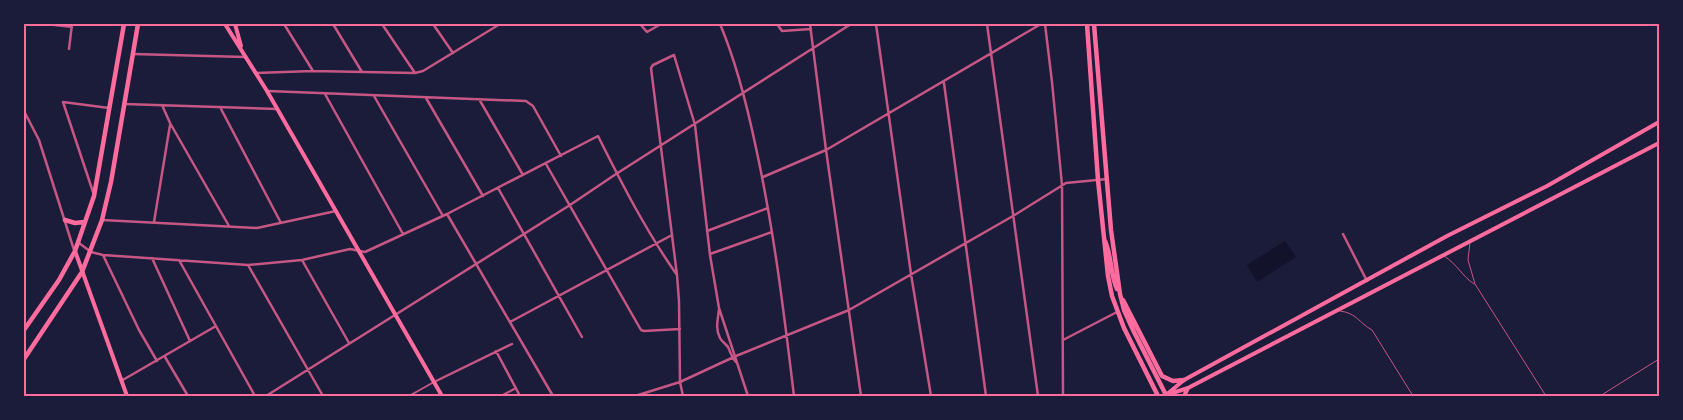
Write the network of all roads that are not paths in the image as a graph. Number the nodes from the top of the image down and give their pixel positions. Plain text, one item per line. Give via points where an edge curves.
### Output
1 (46, 24) edge
2 (124, 24) edge
3 (138, 24) edge
4 (225, 24) edge
5 (235, 24) edge
6 (284, 24) edge
7 (333, 24) edge
8 (382, 24) edge
9 (434, 24) edge
10 (500, 24) edge
11 (640, 24) edge
12 (662, 24) edge
13 (720, 24) edge
14 (777, 24) edge
15 (810, 24) edge
16 (851, 24) edge
17 (876, 24) edge
18 (987, 24) edge
19 (1043, 24) edge
20 (1087, 24) edge
21 (1094, 24) edge
22 (72, 25) edge
23 (811, 29) junction
24 (814, 48) junction
25 (69, 49) dead end
26 (242, 52) junction
27 (453, 53) junction
28 (133, 54) junction
29 (990, 54) junction
30 (246, 57) junction
31 (313, 71) junction
32 (362, 72) junction
33 (256, 73) junction
34 (415, 73) junction
35 (944, 82) junction
36 (267, 91) junction
37 (744, 93) junction
38 (325, 94) junction
39 (374, 96) junction
40 (426, 98) junction
41 (479, 99) junction
42 (124, 104) junction
43 (162, 105) junction
44 (220, 107) junction
45 (109, 108) junction
46 (277, 109) junction
47 (24, 111) edge
48 (889, 114) junction
49 (1659, 122) edge
50 (170, 123) junction
51 (695, 124) junction
52 (1659, 143) edge
53 (660, 146) junction
54 (826, 150) junction
55 (561, 156) junction
56 (546, 164) junction
57 (616, 174) junction
58 (523, 175) junction
59 (762, 177) junction
60 (1107, 179) junction
61 (1098, 180) junction
62 (1062, 185) junction
63 (498, 188) junction
64 (94, 196) junction
65 (483, 196) junction
66 (570, 205) junction
67 (768, 208) junction
68 (336, 211) junction
69 (447, 214) junction
70 (443, 216) junction
71 (1013, 216) junction
72 (65, 220) junction
73 (102, 220) junction
74 (84, 222) junction
75 (154, 222) junction
76 (281, 224) junction
77 (229, 226) junction
78 (707, 230) junction
79 (772, 232) junction
80 (403, 234) junction
81 (1343, 234) dead end
82 (524, 235) junction
83 (672, 235) junction
84 (1103, 235) junction
85 (1471, 241) junction
86 (78, 243) junction
87 (966, 243) junction
88 (655, 245) junction
89 (358, 251) junction
90 (75, 252) junction
91 (91, 252) junction
92 (103, 255) junction
93 (710, 255) junction
94 (1443, 256) junction
95 (152, 258) junction
96 (179, 260) junction
97 (302, 260) junction
98 (476, 264) junction
99 (248, 265) junction
100 (607, 271) junction
101 (82, 272) junction
102 (911, 274) junction
103 (677, 275) junction
104 (1367, 281) junction
105 (1475, 284) junction
106 (1120, 294) junction
107 (560, 297) junction
108 (719, 308) junction
109 (848, 310) junction
110 (1337, 310) junction
111 (1117, 312) junction
112 (394, 316) junction
113 (510, 322) junction
114 (216, 326) junction
115 (680, 329) junction
116 (24, 330) edge
117 (787, 335) junction
118 (582, 337) dead end
119 (1063, 340) junction
120 (190, 341) junction
121 (349, 343) junction
122 (512, 344) dead end
123 (496, 351) junction
124 (165, 356) junction
125 (736, 356) junction
126 (732, 358) junction
127 (24, 359) edge
128 (1659, 359) edge
129 (157, 361) junction
130 (736, 362) junction
131 (308, 371) junction
132 (1184, 380) junction
133 (121, 382) junction
134 (434, 382) junction
135 (680, 382) junction
136 (516, 388) junction
137 (1188, 388) junction
138 (127, 396) edge
139 (188, 396) edge
140 (255, 396) edge
141 (266, 396) edge
142 (323, 396) edge
143 (409, 396) edge
144 (442, 396) edge
145 (501, 396) edge
146 (520, 396) edge
147 (553, 396) edge
148 (635, 396) edge
149 (683, 396) edge
150 (748, 396) edge
151 (794, 396) edge
152 (861, 396) edge
153 (931, 396) edge
154 (986, 396) edge
155 (1038, 396) edge
156 (1063, 396) edge
157 (1158, 396) edge
158 (1165, 396) edge
159 (1184, 396) edge
160 (1413, 396) edge
161 (1546, 396) edge
162 (1600, 396) edge

1 - 22 street
2 - 45 main road
3 - 28 main road
4 - 26 main road
5 - 26 main road
6 - 31 street
7 - 32 street
8 - 34 street
9 - 27 street
10 - 27 street
11 - 12 street via 647,32
13 - 37 street
14 - 23 street via 782,31
15 - 23 street
16 - 24 street
17 - 48 street
18 - 29 street
19 - 29 street
19 - 62 street
20 - 61 main road
21 - 60 main road
22 - 25 street
23 - 24 street
24 - 37 street
24 - 54 street
26 - 30 main road
27 - 34 street
28 - 30 street
28 - 42 main road
29 - 35 street
29 - 71 street
30 - 33 main road
31 - 32 street
31 - 33 street
32 - 34 street
33 - 36 main road
35 - 48 street
35 - 87 street
36 - 38 street
36 - 46 main road
37 - 51 street
37 - 59 street
38 - 39 street
38 - 80 street
39 - 40 street
39 - 70 street
40 - 41 street
40 - 65 street
41 - 55 street via 530,103
41 - 58 street
42 - 43 street
42 - 73 main road
43 - 44 street
43 - 50 street
44 - 46 street
44 - 76 street
45 - 64 main road
45 - 64 street via 63,102
46 - 68 main road
47 - 72 street via 39,140
48 - 54 street
48 - 102 street
49 - 104 main road via 1547,186
50 - 75 street
50 - 77 street
51 - 53 street
51 - 53 street via 673,55 651,68
51 - 78 street
52 - 85 main road
53 - 57 street
53 - 83 street
54 - 59 street
54 - 109 street
55 - 56 street
55 - 57 street via 598,136
56 - 58 street
56 - 66 street
57 - 66 street
57 - 88 street
58 - 63 street
59 - 67 street
60 - 61 street
60 - 106 main road
61 - 62 street
61 - 84 main road
62 - 71 street
62 - 119 street
63 - 65 street
63 - 82 street
64 - 74 main road
65 - 69 street
66 - 82 street
66 - 100 street
67 - 78 street
67 - 79 street
68 - 76 street
68 - 89 main road
69 - 70 street
69 - 98 street
70 - 80 street
71 - 87 street
71 - 155 street
72 - 74 main road
72 - 90 street
73 - 75 street
73 - 91 main road
74 - 86 main road
75 - 77 street
76 - 77 street via 257,228
78 - 93 street
79 - 93 street
79 - 117 street
80 - 89 street via 365,252
81 - 104 street
82 - 98 street
82 - 107 street
83 - 88 street
83 - 103 street
84 - 106 main road
84 - 111 main road
85 - 94 main road
85 - 105 lane via 1468,260
86 - 90 main road
86 - 91 street
87 - 102 street
87 - 154 street
88 - 100 street
88 - 103 street
89 - 97 street via 350,249
89 - 112 main road
90 - 101 main road
90 - 116 main road
91 - 92 street
91 - 101 main road
92 - 95 street
92 - 129 street
93 - 108 street
94 - 105 lane
94 - 110 main road
95 - 96 street
95 - 120 street
96 - 99 street
96 - 114 street
97 - 99 street
97 - 121 street
98 - 112 street
98 - 113 street
99 - 131 street
100 - 107 street
100 - 115 street via 642,331
101 - 127 main road
101 - 133 main road
102 - 109 street
102 - 153 street
103 - 115 street
104 - 132 main road
105 - 161 lane
106 - 132 main road via 1162,376 1173,381
106 - 158 main road via 1124,310
107 - 113 street
107 - 118 street
108 - 125 street
108 - 126 street via 718,334
109 - 117 street
109 - 152 street
110 - 137 main road
110 - 160 lane via 1352,314 1372,330
111 - 119 street
111 - 157 main road
112 - 121 street
112 - 134 main road
113 - 147 street
114 - 120 street
114 - 140 street
115 - 135 street
117 - 125 street
117 - 151 street
119 - 156 street
120 - 124 street
121 - 131 street
122 - 123 street
123 - 134 street
123 - 136 street
124 - 129 street
124 - 139 street
125 - 126 street
125 - 130 street
126 - 130 street
126 - 135 street
128 - 162 lane
129 - 133 street
130 - 150 street
131 - 141 street
131 - 142 street
132 - 158 main road
133 - 138 main road
134 - 143 street
134 - 144 main road
135 - 148 street
135 - 149 street
136 - 145 street
136 - 146 street
137 - 158 main road
137 - 159 main road

